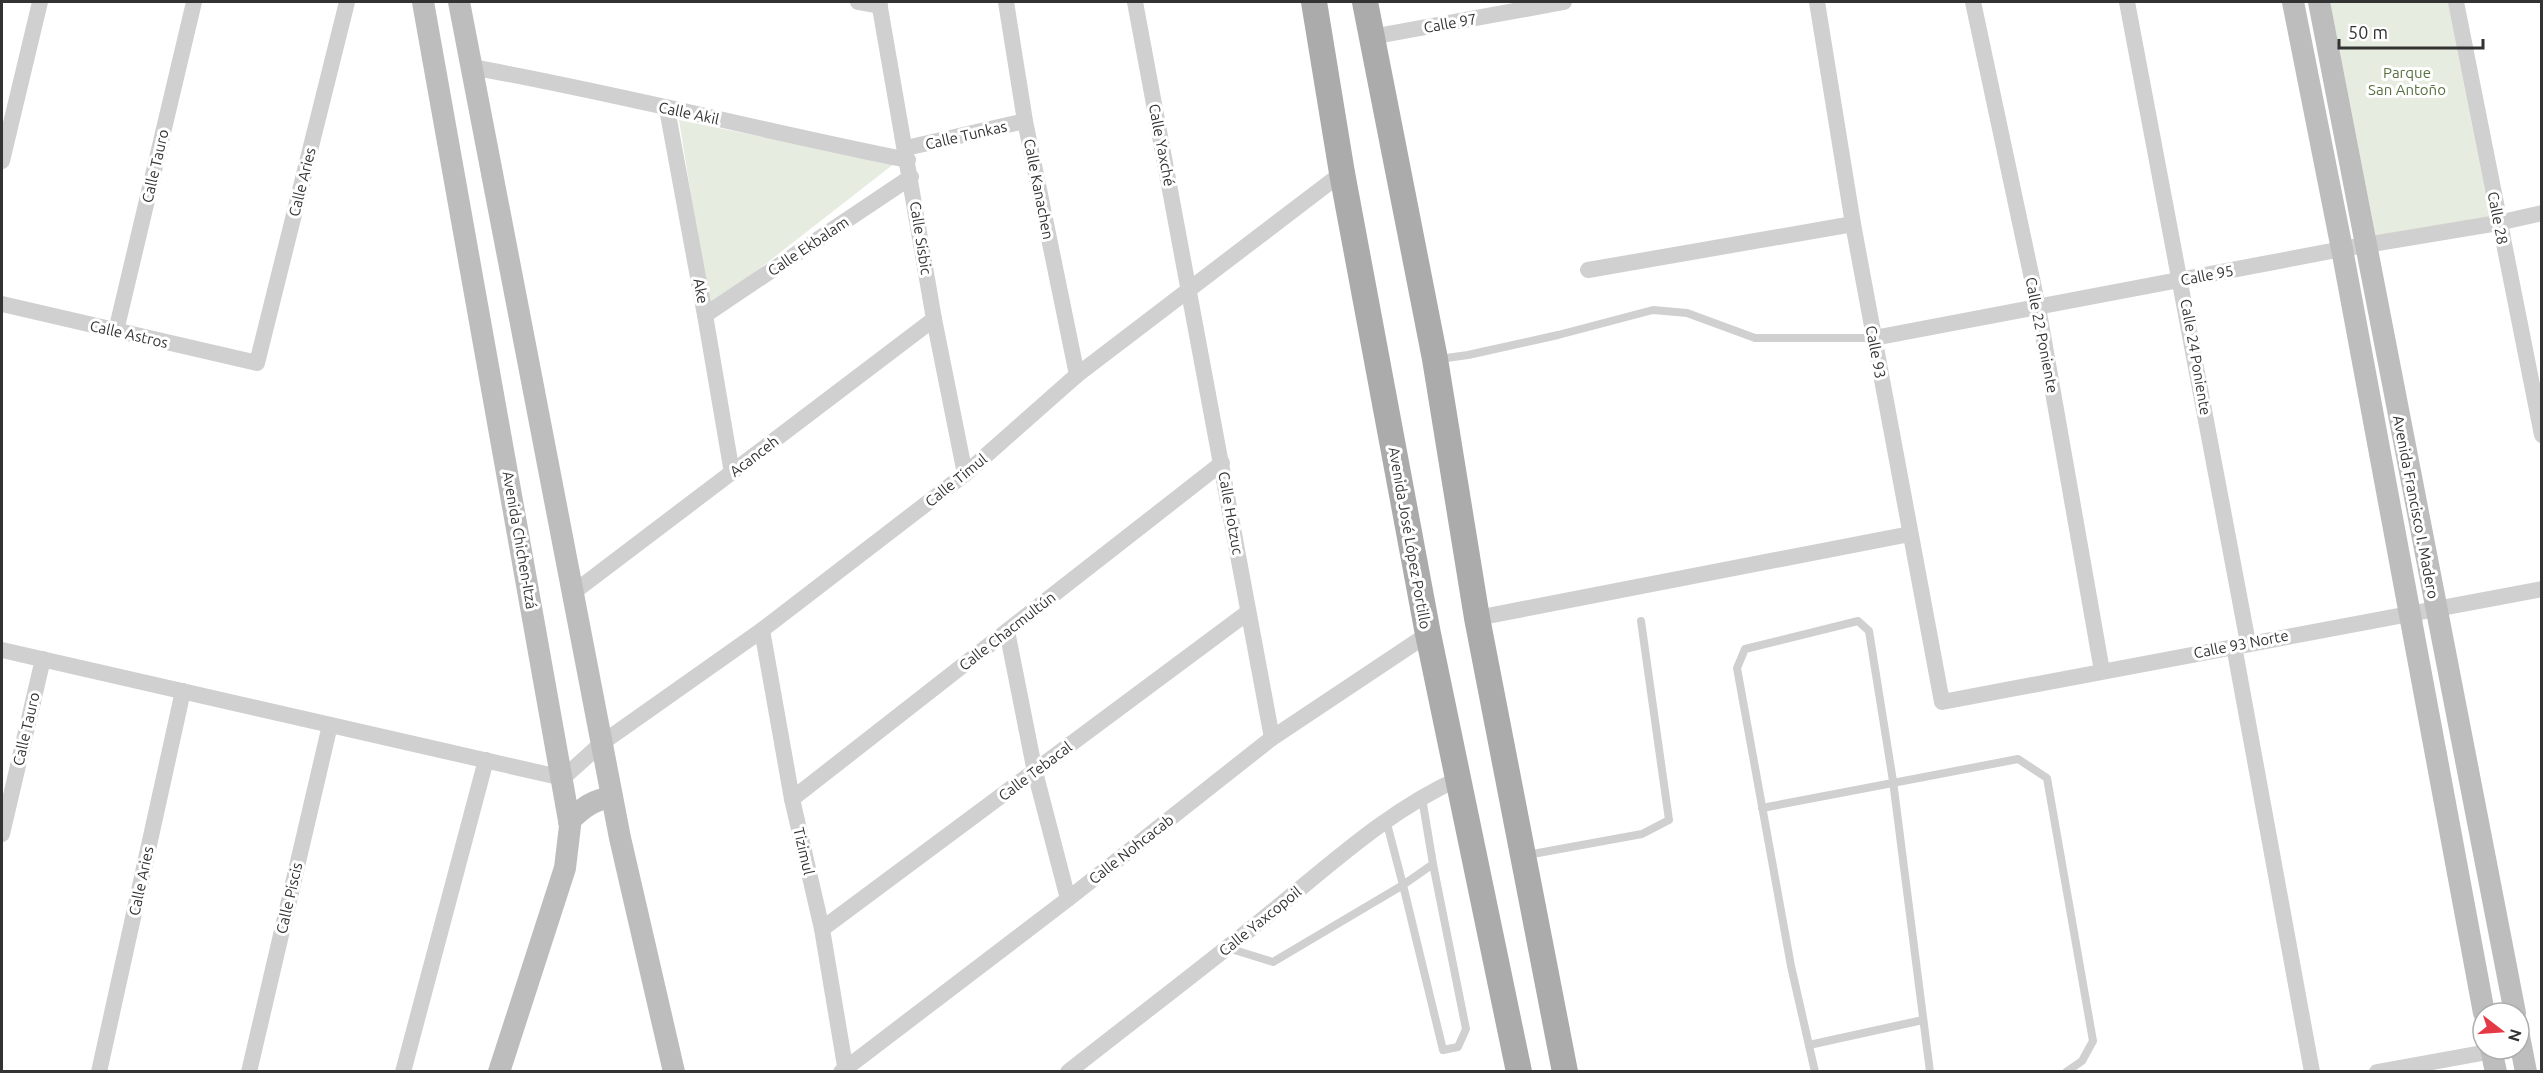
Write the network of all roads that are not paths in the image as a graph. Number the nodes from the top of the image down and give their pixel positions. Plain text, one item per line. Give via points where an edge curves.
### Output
1 (40, 2) edge
2 (194, 2) edge
3 (347, 2) edge
4 (423, 2) edge
5 (459, 2) edge
6 (858, 2) edge
7 (1006, 2) edge
8 (1135, 2) edge
9 (1314, 2) edge
10 (1365, 2) edge
11 (1564, 2) edge
12 (1817, 2) edge
13 (1973, 2) edge
14 (2127, 2) edge
15 (2293, 2) edge
16 (2319, 2) edge
17 (2456, 2) edge
18 (880, 4) edge
19 (1371, 37) junction
20 (471, 67) junction
21 (667, 109) junction
22 (1025, 121) junction
23 (907, 154) junction
24 (2, 161) edge
25 (1342, 173) junction
26 (911, 177) junction
27 (2541, 213) edge
28 (2498, 223) junction
29 (1853, 224) junction
30 (2366, 246) junction
31 (2342, 249) junction
32 (1588, 270) dead end
33 (2181, 280) junction
34 (1190, 288) junction
35 (2, 304) edge
36 (2037, 307) junction
37 (705, 315) junction
38 (934, 319) junction
39 (116, 331) junction
40 (1874, 338) junction
41 (1435, 359) junction
42 (257, 363) joint
43 (1077, 375) junction
44 (2541, 435) edge
45 (1222, 463) junction
46 (732, 473) junction
47 (965, 474) junction
48 (1910, 534) junction
49 (2541, 589) edge
50 (574, 591) junction
51 (2435, 607) junction
52 (1247, 613) junction
53 (2409, 613) junction
54 (1477, 618) junction
55 (1641, 621) dead end
56 (762, 630) junction
57 (1007, 631) junction
58 (1428, 634) junction
59 (2241, 644) junction
60 (2, 650) edge
61 (43, 659) junction
62 (2102, 671) junction
63 (183, 691) junction
64 (1941, 702) joint
65 (330, 725) junction
66 (1272, 738) junction
67 (602, 743) junction
68 (486, 760) junction
69 (1035, 772) junction
70 (563, 778) junction
71 (1458, 779) junction
72 (1893, 781) junction
73 (1422, 796) junction
74 (612, 798) junction
75 (792, 799) junction
76 (1762, 807) junction
77 (1386, 820) junction
78 (569, 821) junction
79 (2, 834) edge
80 (1523, 856) junction
81 (1433, 864) junction
82 (1403, 885) junction
83 (1068, 899) junction
84 (822, 929) junction
85 (1228, 948) junction
86 (2482, 1001) edge
87 (2513, 1001) edge
88 (1923, 1020) junction
89 (1809, 1045) junction
90 (2471, 1056) edge
91 (844, 1070) edge
92 (99, 1071) edge
93 (249, 1071) edge
94 (403, 1071) edge
95 (499, 1071) edge
96 (674, 1071) edge
97 (1068, 1071) edge
98 (1520, 1071) edge
99 (1565, 1071) edge
100 (1815, 1071) edge
101 (1930, 1071) edge
102 (2066, 1071) edge
103 (2312, 1071) edge
104 (2377, 1071) edge

1 - 24 street
2 - 39 street, Calle Tauro
3 - 42 street, Calle Aries
4 - 70 main road, Avenida Chichen-Itzá
5 - 20 main road
6 - 18 street
7 - 22 street, Calle Kanachen
8 - 34 street, Calle Yaxché
9 - 25 main road, Avenida José López Portillo
10 - 19 main road
11 - 19 street, Calle 97
12 - 29 street, Calle 93
13 - 36 street, Calle 22 Poniente
14 - 33 street, Calle 24 Poniente
15 - 31 main road, Avenida Francisco I. Madero
16 - 30 main road, Avenida Francisco I. Madero
17 - 28 street, Calle 28
18 - 23 street, Calle Sisbic
19 - 41 main road
20 - 21 street, Calle Akil via 566,84
20 - 50 main road
21 - 23 street, Calle Akil
21 - 37 street, Ake
22 - 23 street, Calle Tunkas
22 - 43 street, Calle Kanachen
23 - 26 street, Calle Sisbic
25 - 34 street, Calle Timul
25 - 58 main road, Avenida José López Portillo
26 - 37 street, Calle Ekbalam
26 - 38 street, Calle Sisbic
27 - 28 street, Calle 95
28 - 30 street, Calle 95
28 - 44 street, Calle 28
29 - 32 street
29 - 40 street, Calle 93
30 - 31 street, Calle 95
30 - 51 main road, Avenida Francisco I. Madero
31 - 33 street, Calle 95
31 - 53 main road, Avenida Francisco I. Madero
33 - 36 street, Calle 95
33 - 59 street, Calle 24 Poniente
34 - 43 street, Calle Timul
34 - 45 street, Calle Hotzuc
35 - 39 street, Calle Astros
36 - 40 street, Calle 95
36 - 62 street, Calle 22 Poniente
37 - 46 street, Ake
38 - 46 street, Acanceh
38 - 47 street, Calle Sisbic
39 - 42 street, Calle Astros
40 - 41 lane via 1755,338 1687,312 1653,310 1558,336
40 - 48 street, Calle 93
41 - 54 main road
43 - 47 street, Calle Timul
45 - 52 street, Calle Hotzuc
45 - 57 street, Calle Chacmultún
46 - 50 street, Acanceh
47 - 56 street, Calle Timul
48 - 54 street
48 - 64 street, Calle 93
49 - 51 street, Calle 93 Norte
50 - 67 main road
51 - 53 street, Calle 93 Norte
51 - 87 main road, Avenida Francisco I. Madero
52 - 66 street, Calle Hotzuc
52 - 69 street, Calle Tebacal
53 - 59 street, Calle 93 Norte
53 - 86 main road, Avenida Francisco I. Madero
54 - 80 main road
55 - 80 lane via 1669,820 1641,834
56 - 67 street, Calle Timul
56 - 75 street, Tizimul
57 - 69 street
57 - 75 street, Calle Chacmultún
58 - 66 street, Calle Nohcacab
58 - 71 main road, Avenida José López Portillo
59 - 62 street, Calle 93 Norte
59 - 103 street, Calle 24 Poniente
60 - 61 street
61 - 63 street
61 - 79 street, Calle Tauro
62 - 64 street, Calle 93 Norte
63 - 65 street
63 - 92 street, Calle Aries
65 - 68 street
65 - 93 street, Calle Piscis
66 - 83 street, Calle Nohcacab
67 - 70 street, Calle Timul
67 - 74 main road
68 - 70 street
68 - 94 street
69 - 83 street
69 - 84 street, Calle Tebacal
70 - 78 main road, Avenida Chichen-Itzá
71 - 73 street, Calle Yaxcopoil
71 - 98 main road, Avenida José López Portillo
72 - 76 lane
72 - 76 lane via 1869,631 1857,621 1745,649 1737,668
72 - 88 lane
72 - 102 lane via 2018,759 2047,778 2093,1041 2082,1060
73 - 77 street, Calle Yaxcopoil
73 - 81 lane
74 - 78 main road via 583,807
74 - 96 main road
75 - 84 street, Tizimul
76 - 89 lane
77 - 82 lane
77 - 85 street, Calle Yaxcopoil
78 - 95 main road, Avenida Chichen-Itzá via 566,868
80 - 99 main road
81 - 82 lane
81 - 82 lane via 1466,1029 1458,1047 1443,1050
82 - 85 lane via 1273,962
83 - 91 street, Calle Nohcacab
84 - 91 street, Tizimul
85 - 97 street, Calle Yaxcopoil
88 - 89 lane
88 - 101 lane
89 - 100 lane
90 - 104 street

